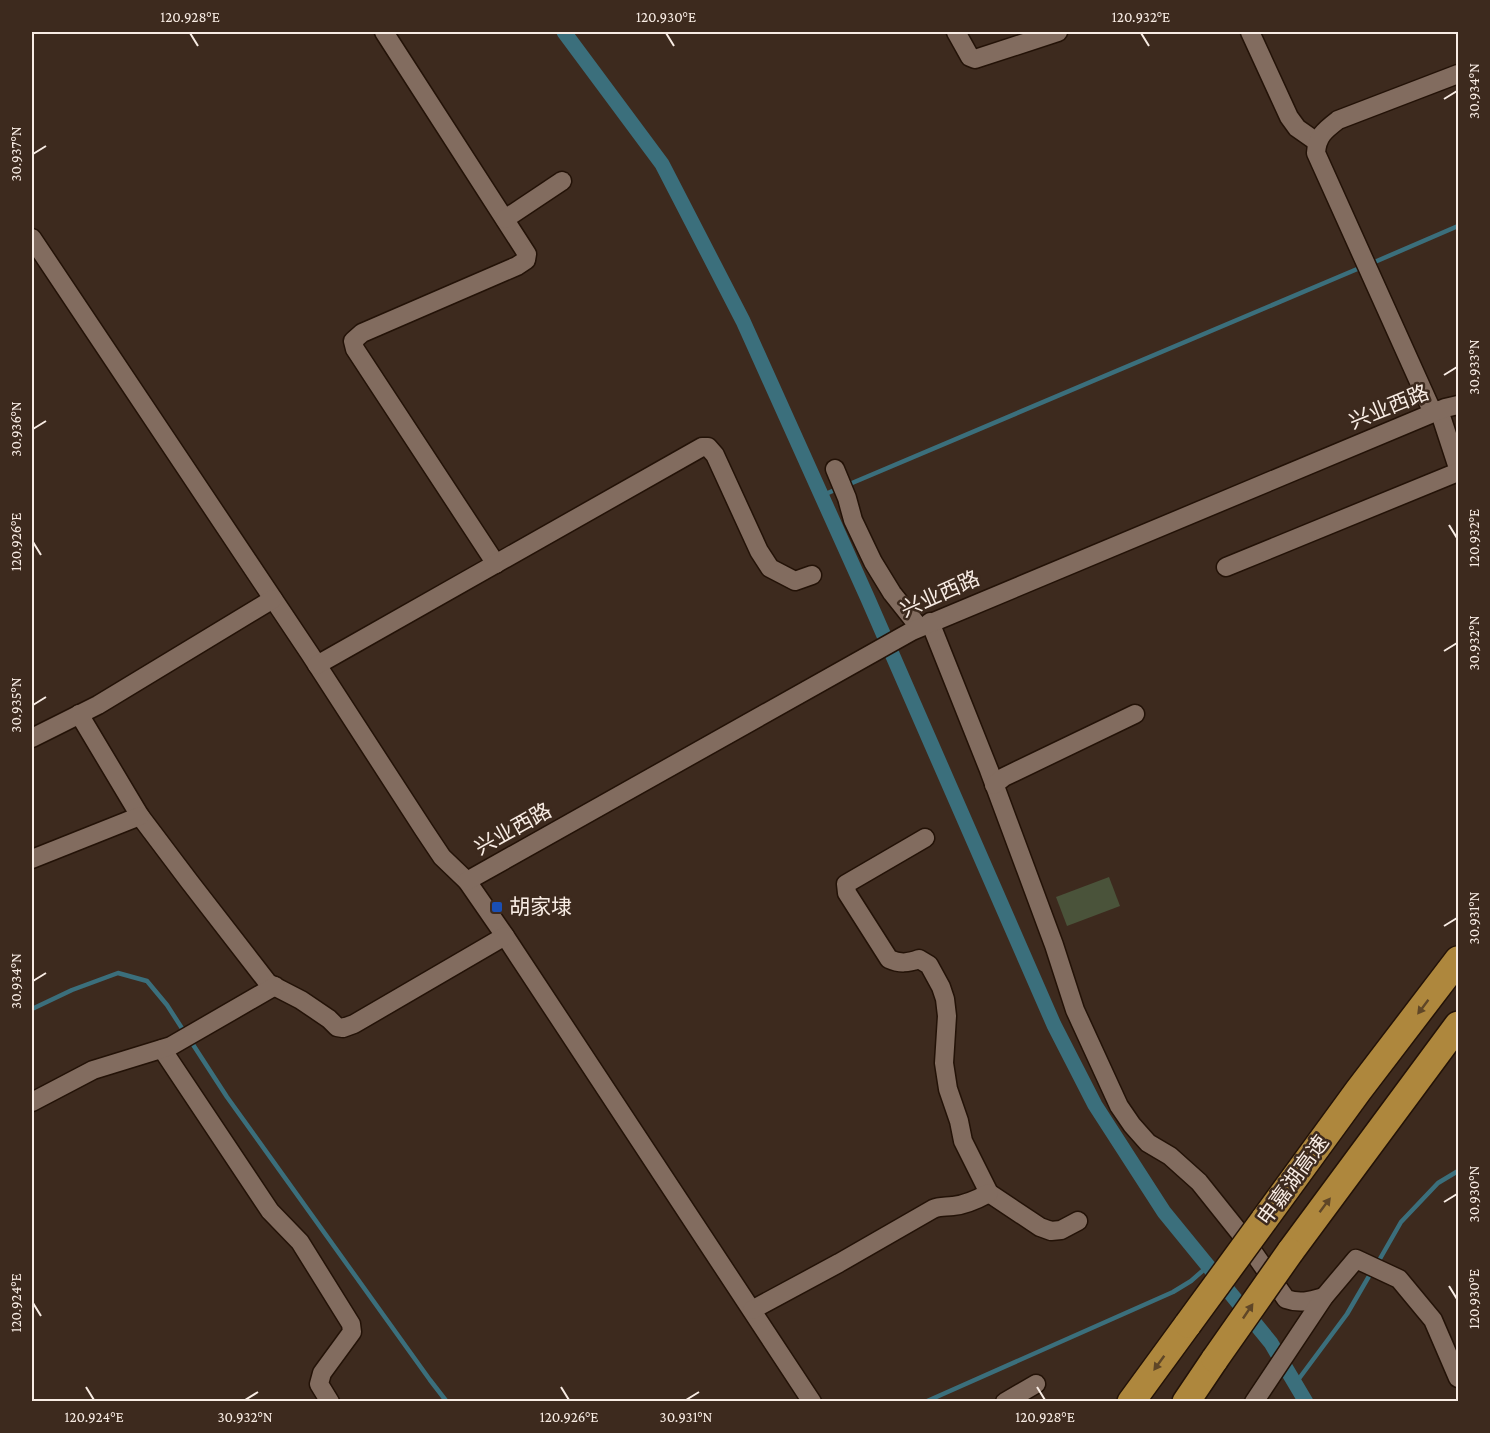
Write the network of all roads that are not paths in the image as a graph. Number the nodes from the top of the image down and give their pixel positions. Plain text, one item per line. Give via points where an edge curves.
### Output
1 (384, 32) edge
2 (956, 32) edge
3 (1058, 32) edge
4 (1250, 32) edge
5 (1458, 74) edge
6 (1317, 142) junction
7 (562, 181) dead end
8 (505, 219) junction
9 (32, 238) edge
10 (1458, 405) edge
11 (1436, 412) junction
12 (835, 469) dead end
13 (1458, 470) edge
14 (496, 564) junction
15 (1226, 567) dead end
16 (812, 575) dead end
17 (273, 599) junction
18 (921, 627) junction
19 (317, 665) junction
20 (79, 714) junction
21 (1135, 714) dead end
22 (32, 738) edge
23 (994, 785) junction
24 (140, 816) junction
25 (925, 838) dead end
26 (32, 859) edge
27 (467, 881) junction
28 (505, 936) junction
29 (1458, 960) edge
30 (275, 987) junction
31 (1458, 1026) edge
32 (166, 1047) junction
33 (32, 1102) edge
34 (989, 1193) junction
35 (1078, 1221) dead end
36 (1324, 1297) junction
37 (752, 1310) junction
38 (1458, 1378) edge
39 (1036, 1384) dead end
40 (1258, 1395) edge
41 (330, 1401) edge
42 (812, 1401) edge
43 (1005, 1401) edge
44 (1131, 1401) edge
45 (1186, 1401) edge

1 - 8 street
2 - 3 street via 975,59
4 - 6 street via 1289,117
5 - 6 street via 1338,120 1323,131
6 - 11 street via 1316,153
7 - 8 street
8 - 14 street via 527,254 526,260 362,333 353,341
9 - 17 street
10 - 11 street, 兴业西路
11 - 13 street
11 - 18 street, 兴业西路
12 - 18 street via 873,562 892,593
13 - 15 street
14 - 16 street via 708,447 770,568 795,581
14 - 19 street
17 - 19 street
17 - 20 street
18 - 23 street
18 - 27 street, 兴业西路
19 - 27 street via 430,839
20 - 22 street
20 - 24 street
21 - 23 street
23 - 36 street via 1075,1010 1119,1106 1148,1143 1170,1156 1199,1182 1286,1299 1306,1302
24 - 26 street
24 - 30 street via 268,983
25 - 34 street via 846,884 889,959 919,959 928,965 941,987 947,1016 944,1063 948,1089 963,1141
27 - 28 street
28 - 30 street via 344,1028
28 - 37 street
29 -> 44 highway, 申嘉湖高速, bridge
30 - 32 street
45 -> 31 highway, 申嘉湖高速, bridge via 1290,1252
32 - 33 street via 93,1070
32 - 41 street via 270,1211 300,1242 351,1324 352,1332 322,1373 319,1384
34 - 35 street via 1051,1231
34 - 37 street via 977,1200 933,1209
36 - 38 street via 1356,1259 1399,1279 1433,1320
36 - 40 street
37 - 42 street
39 - 43 street

